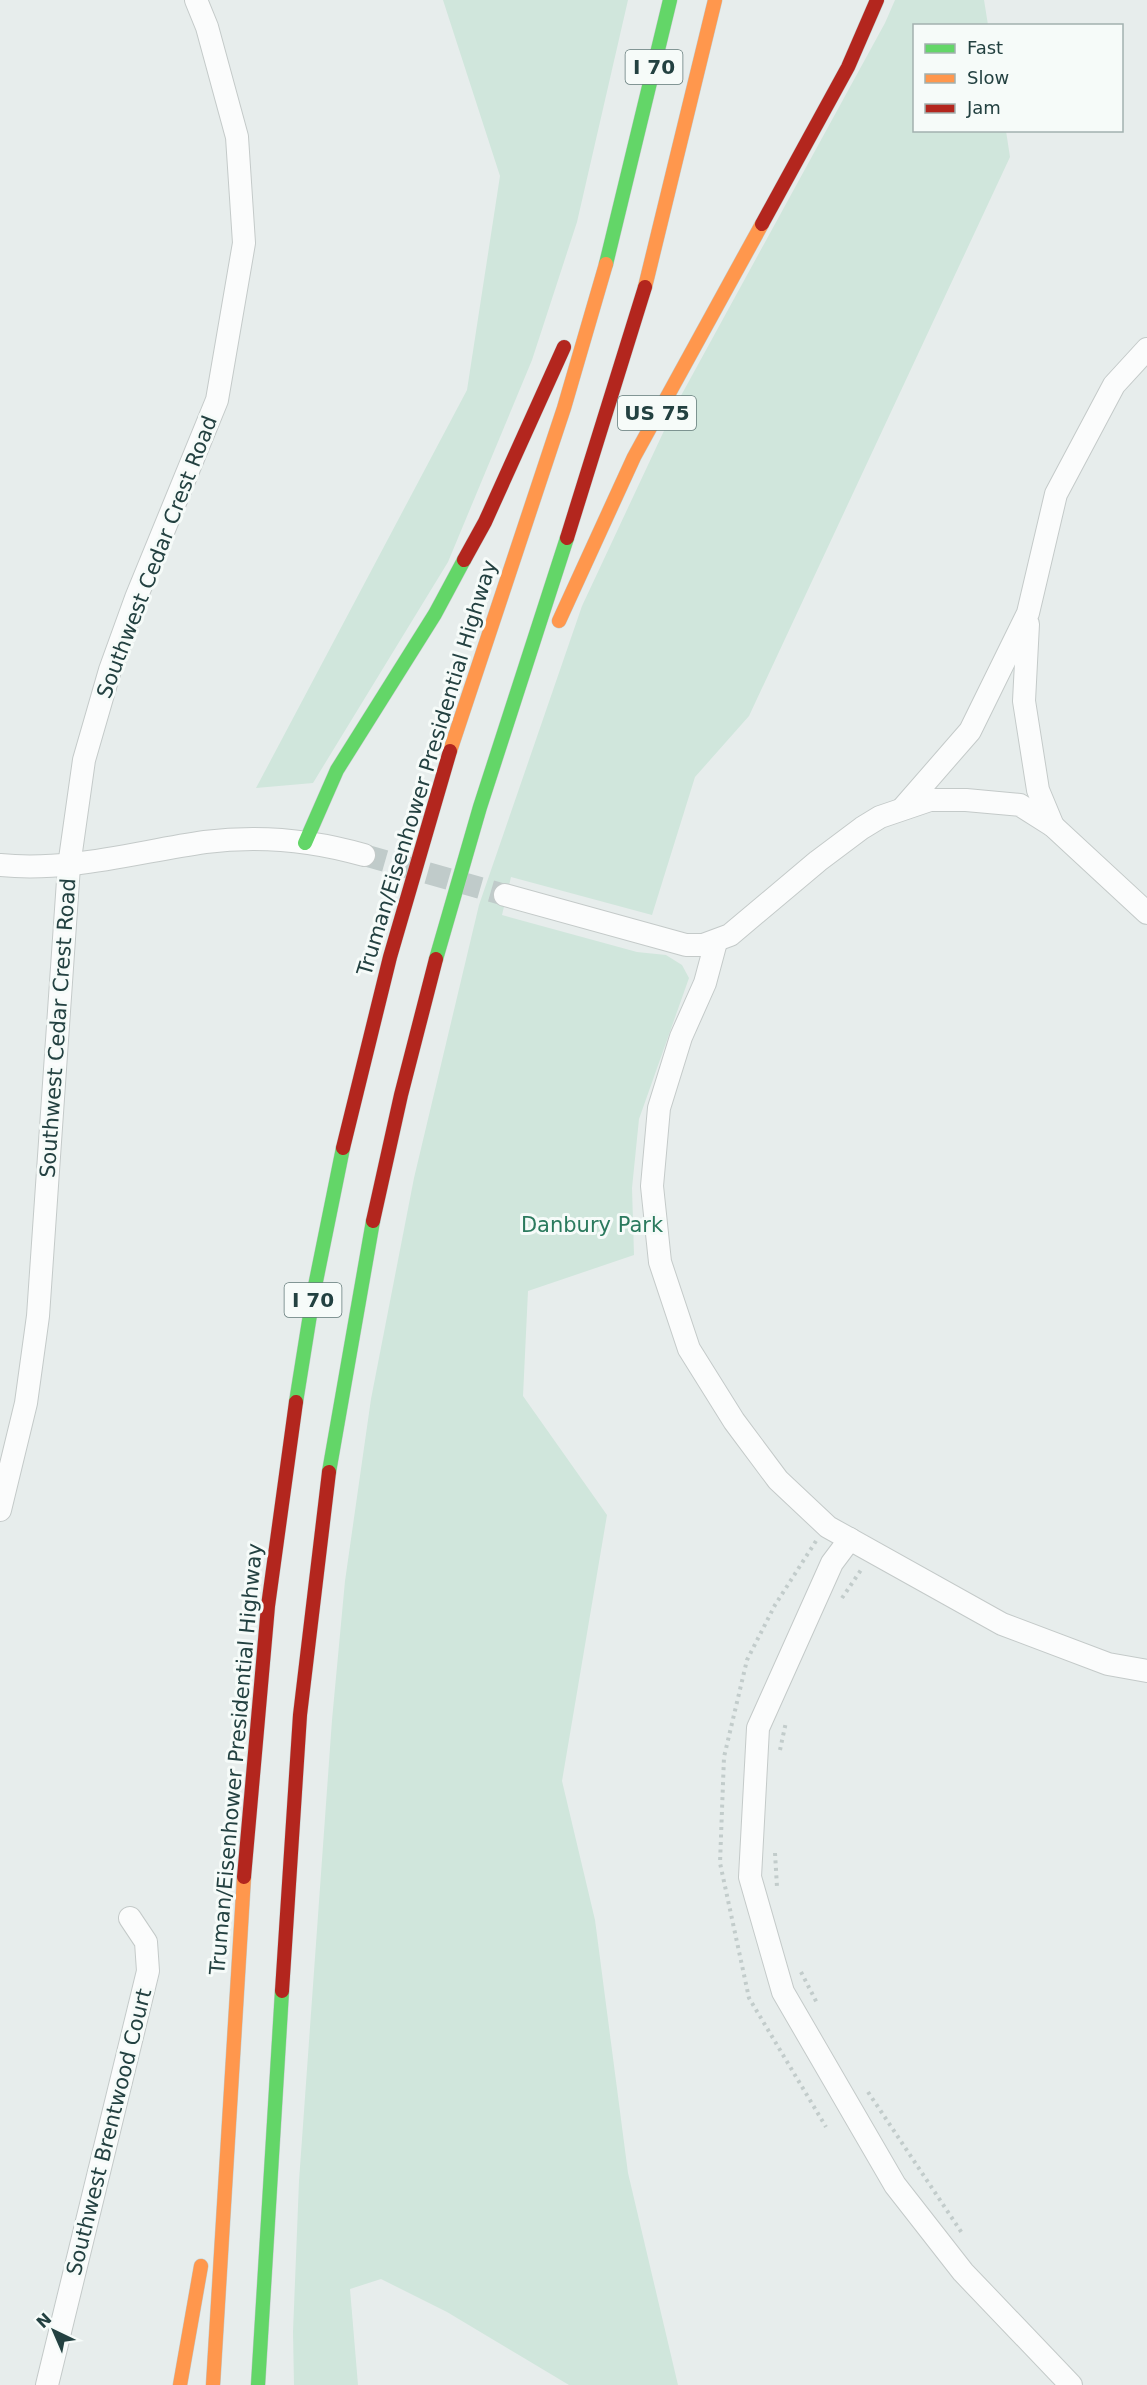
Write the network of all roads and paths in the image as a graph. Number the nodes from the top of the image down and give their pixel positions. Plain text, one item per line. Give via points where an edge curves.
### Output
1 (196, 0) edge
2 (670, 0) edge
3 (715, 0) edge
4 (877, 0) edge
5 (652, 13) dead end
6 (639, 135) junction
7 (608, 253) junction
8 (1147, 349) edge
9 (1028, 613) junction
10 (553, 638) dead end
11 (540, 669) dead end
12 (479, 807) junction
13 (903, 808) junction
14 (1053, 826) junction
15 (305, 843) junction
16 (364, 855) tunnel mouth
17 (0, 865) edge
18 (69, 866) junction
19 (505, 895) tunnel mouth
20 (1147, 913) edge
21 (716, 942) junction
22 (0, 1510) edge
23 (850, 1539) junction
24 (873, 1552) junction
25 (838, 1603) dead end
26 (1147, 1671) edge
27 (786, 1719) dead end
28 (778, 1760) dead end
29 (775, 1849) dead end
30 (777, 1895) dead end
31 (130, 1918) dead end
32 (798, 1965) dead end
33 (824, 2016) dead end
34 (233, 2066) junction
35 (864, 2086) dead end
36 (211, 2189) dead end
37 (268, 2216) junction
38 (968, 2242) dead end
39 (202, 2254) dead end
40 (275, 2334) dead end
41 (47, 2385) edge
42 (180, 2385) edge
43 (213, 2385) edge
44 (258, 2385) edge
45 (1071, 2385) edge

1 - 18 street, Southwest Cedar Crest Road via 237,137 243,243 217,400 110,670 84,760
2 - 6 highway, Truman/Eisenhower Presidential Highway / I 70
3 - 12 highway, I 70 via 634,326
4 - 10 highway, US 75 via 848,67 634,457
5 - 6 highway
6 - 7 highway, Truman/Eisenhower Presidential Highway / I 70
7 - 15 highway via 485,522 435,614 337,770
7 - 34 highway, Truman/Eisenhower Presidential Highway / I 70 via 555,435 420,848 378,1002 329,1211 287,1448 264,1632
8 - 9 street via 1114,385 1056,494
9 - 13 street via 970,731
9 - 14 street via 1024,701 1038,789
11 - 12 highway
12 - 37 highway, I 70 via 400,1098 365,1261 322,1523 308,1629 293,1814
13 - 14 street via 930,800 999,801 1020,805
13 - 21 street via 862,828 747,923
14 - 20 street
15 - 16 street
15 - 18 street via 249,838 205,842
17 - 18 street
18 - 22 street, Southwest Cedar Crest Road via 38,1316 26,1403
19 - 21 street via 686,945
21 - 23 street via 659,1108 652,1186 660,1262 689,1350 734,1421 778,1480 828,1527
23 - 24 street
23 - 45 street via 832,1563 758,1728 750,1877 783,1992 895,2185 963,2272
24 - 25 path
24 - 26 street via 1002,1624 1108,1664
27 - 28 path
29 - 30 path
31 - 41 street, Southwest Brentwood Court via 146,1942 148,1971
32 - 33 path
34 - 36 highway
34 - 43 highway, Truman/Eisenhower Presidential Highway / I 70
35 - 38 path
37 - 40 highway
37 - 44 highway, I 70
39 - 42 highway

